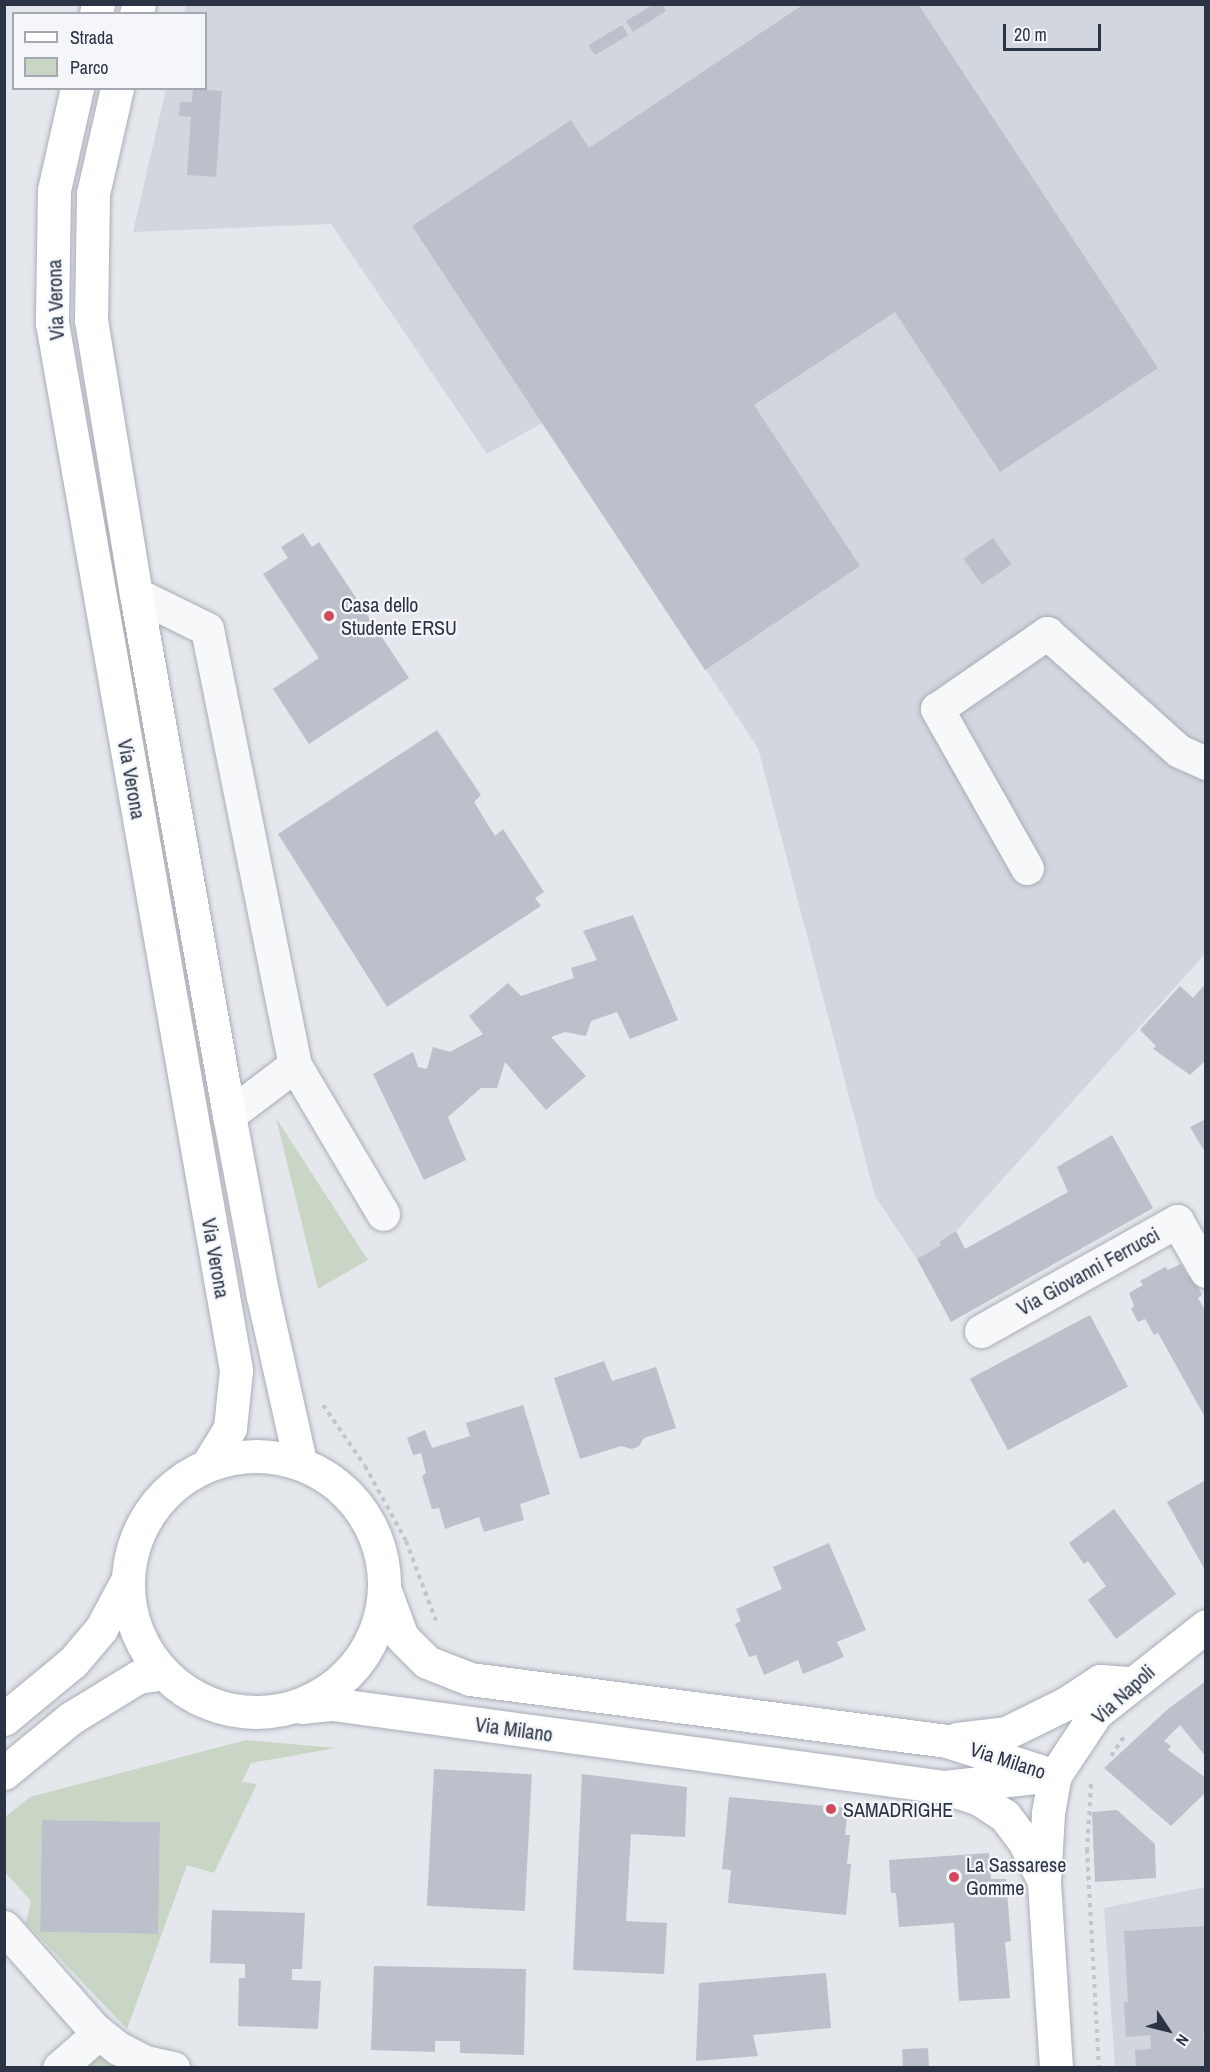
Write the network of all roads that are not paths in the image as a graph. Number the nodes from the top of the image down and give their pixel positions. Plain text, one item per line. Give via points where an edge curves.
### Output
1 (77, 90) edge
2 (117, 90) edge
3 (136, 594) junction
4 (1206, 763) edge
5 (1027, 868) dead end
6 (295, 1065) junction
7 (229, 1115) junction
8 (383, 1214) dead end
9 (1206, 1270) edge
10 (981, 1331) dead end
11 (300, 1462) junction
12 (208, 1464) junction
13 (127, 1581) junction
14 (385, 1591) junction
15 (1206, 1626) edge
16 (163, 1673) junction
17 (1132, 1683) junction
18 (290, 1708) junction
19 (4, 1719) edge
20 (947, 1740) junction
21 (4, 1773) edge
22 (1055, 1775) junction
23 (944, 1787) junction
24 (1044, 1881) junction
25 (4, 1926) edge
26 (93, 2028) junction
27 (59, 2067) edge
28 (173, 2067) edge
29 (1056, 2067) edge

1 - 12 main road, Via Verona via 54,190 52,323 236,1370 230,1428
2 - 3 main road, Via Verona via 93,194 91,320
3 - 6 street via 207,629
3 - 7 main road, Via Verona
4 - 5 street via 1179,751 1047,633 937,709
6 - 7 street
6 - 8 street
7 - 11 main road, Via Verona
9 - 10 street, Via Giovanni Ferrucci via 1177,1221
11 - 12 main road via 254,1455
11 - 14 main road via 336,1482 364,1513 380,1550
12 - 13 main road via 176,1483 151,1510 134,1544
13 - 16 main road via 136,1630
13 - 19 main road via 101,1629 73,1662
14 - 18 main road via 376,1630 356,1664 326,1691
14 - 20 main road, Via Milano via 402,1636 418,1653 427,1662 470,1679
15 - 17 main road, Via Napoli
16 - 18 main road, Via Milano via 190,1694 222,1708 256,1712
16 - 21 main road via 138,1677 71,1718
17 - 20 main road via 1100,1681 1065,1704 1005,1733
17 - 22 main road, Via Napoli via 1096,1713
18 - 23 main road, Via Milano via 332,1704
20 - 22 main road, Via Milano
22 - 23 main road, Via Milano
22 - 24 main road via 1048,1813
23 - 24 main road via 979,1799 1005,1816 1025,1843
24 - 29 main road
25 - 26 street
26 - 27 street via 91,2040
26 - 28 street via 118,2048 145,2062

